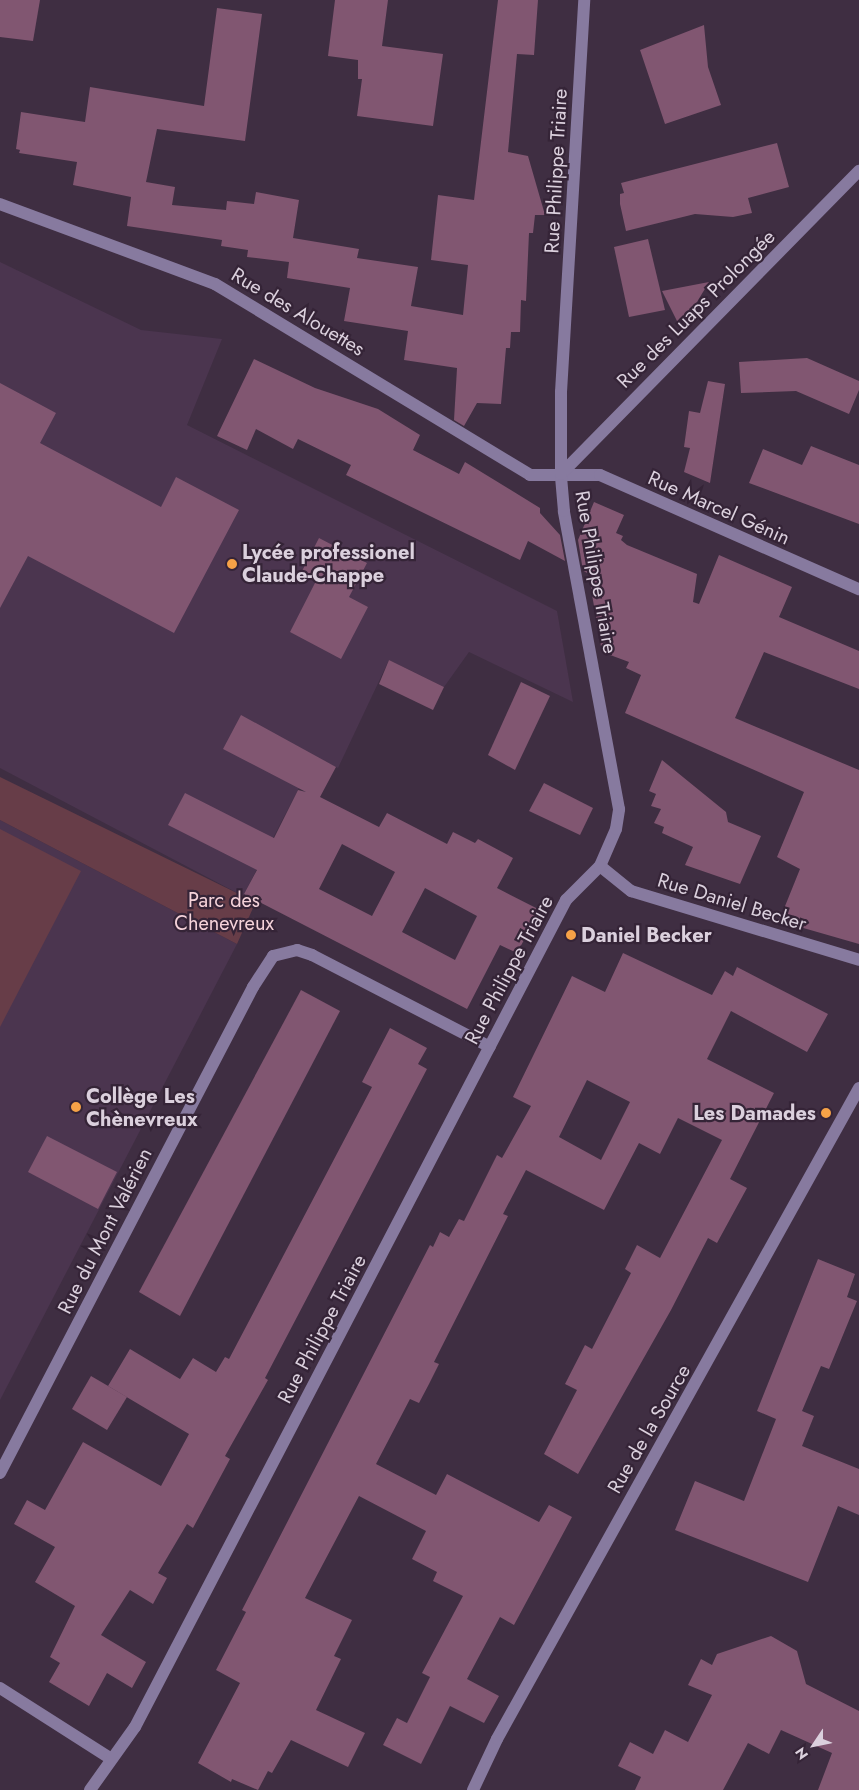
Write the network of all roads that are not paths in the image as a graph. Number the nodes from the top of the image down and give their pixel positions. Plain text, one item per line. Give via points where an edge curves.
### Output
1 (584, 0) edge
2 (859, 170) edge
3 (0, 204) edge
4 (561, 474) junction
5 (859, 590) edge
6 (600, 866) junction
7 (859, 960) edge
8 (490, 1047) junction
9 (859, 1088) edge
10 (0, 1473) edge
11 (0, 1688) edge
12 (110, 1758) junction
13 (90, 1790) edge
14 (473, 1790) edge

1 - 4 street, Rue Philippe Triaire via 561,392
2 - 4 street, Rue des Luaps Prolongée
3 - 4 street, Rue des Alouettes via 216,284 530,474
4 - 5 street, Rue Marcel Génin via 600,475
4 - 6 street, Rue Philippe Triaire via 564,511 619,809 616,829
6 - 7 street, Rue Daniel Becker via 631,891
6 - 8 street, Rue Philippe Triaire via 566,900
8 - 10 street, Rue du Mont Valérien via 312,955 297,950 273,956 253,987
8 - 12 street, Rue Philippe Triaire via 135,1727
9 - 14 street, Rue de la Source via 497,1739
11 - 12 street
12 - 13 street, Rue Philippe Triaire

